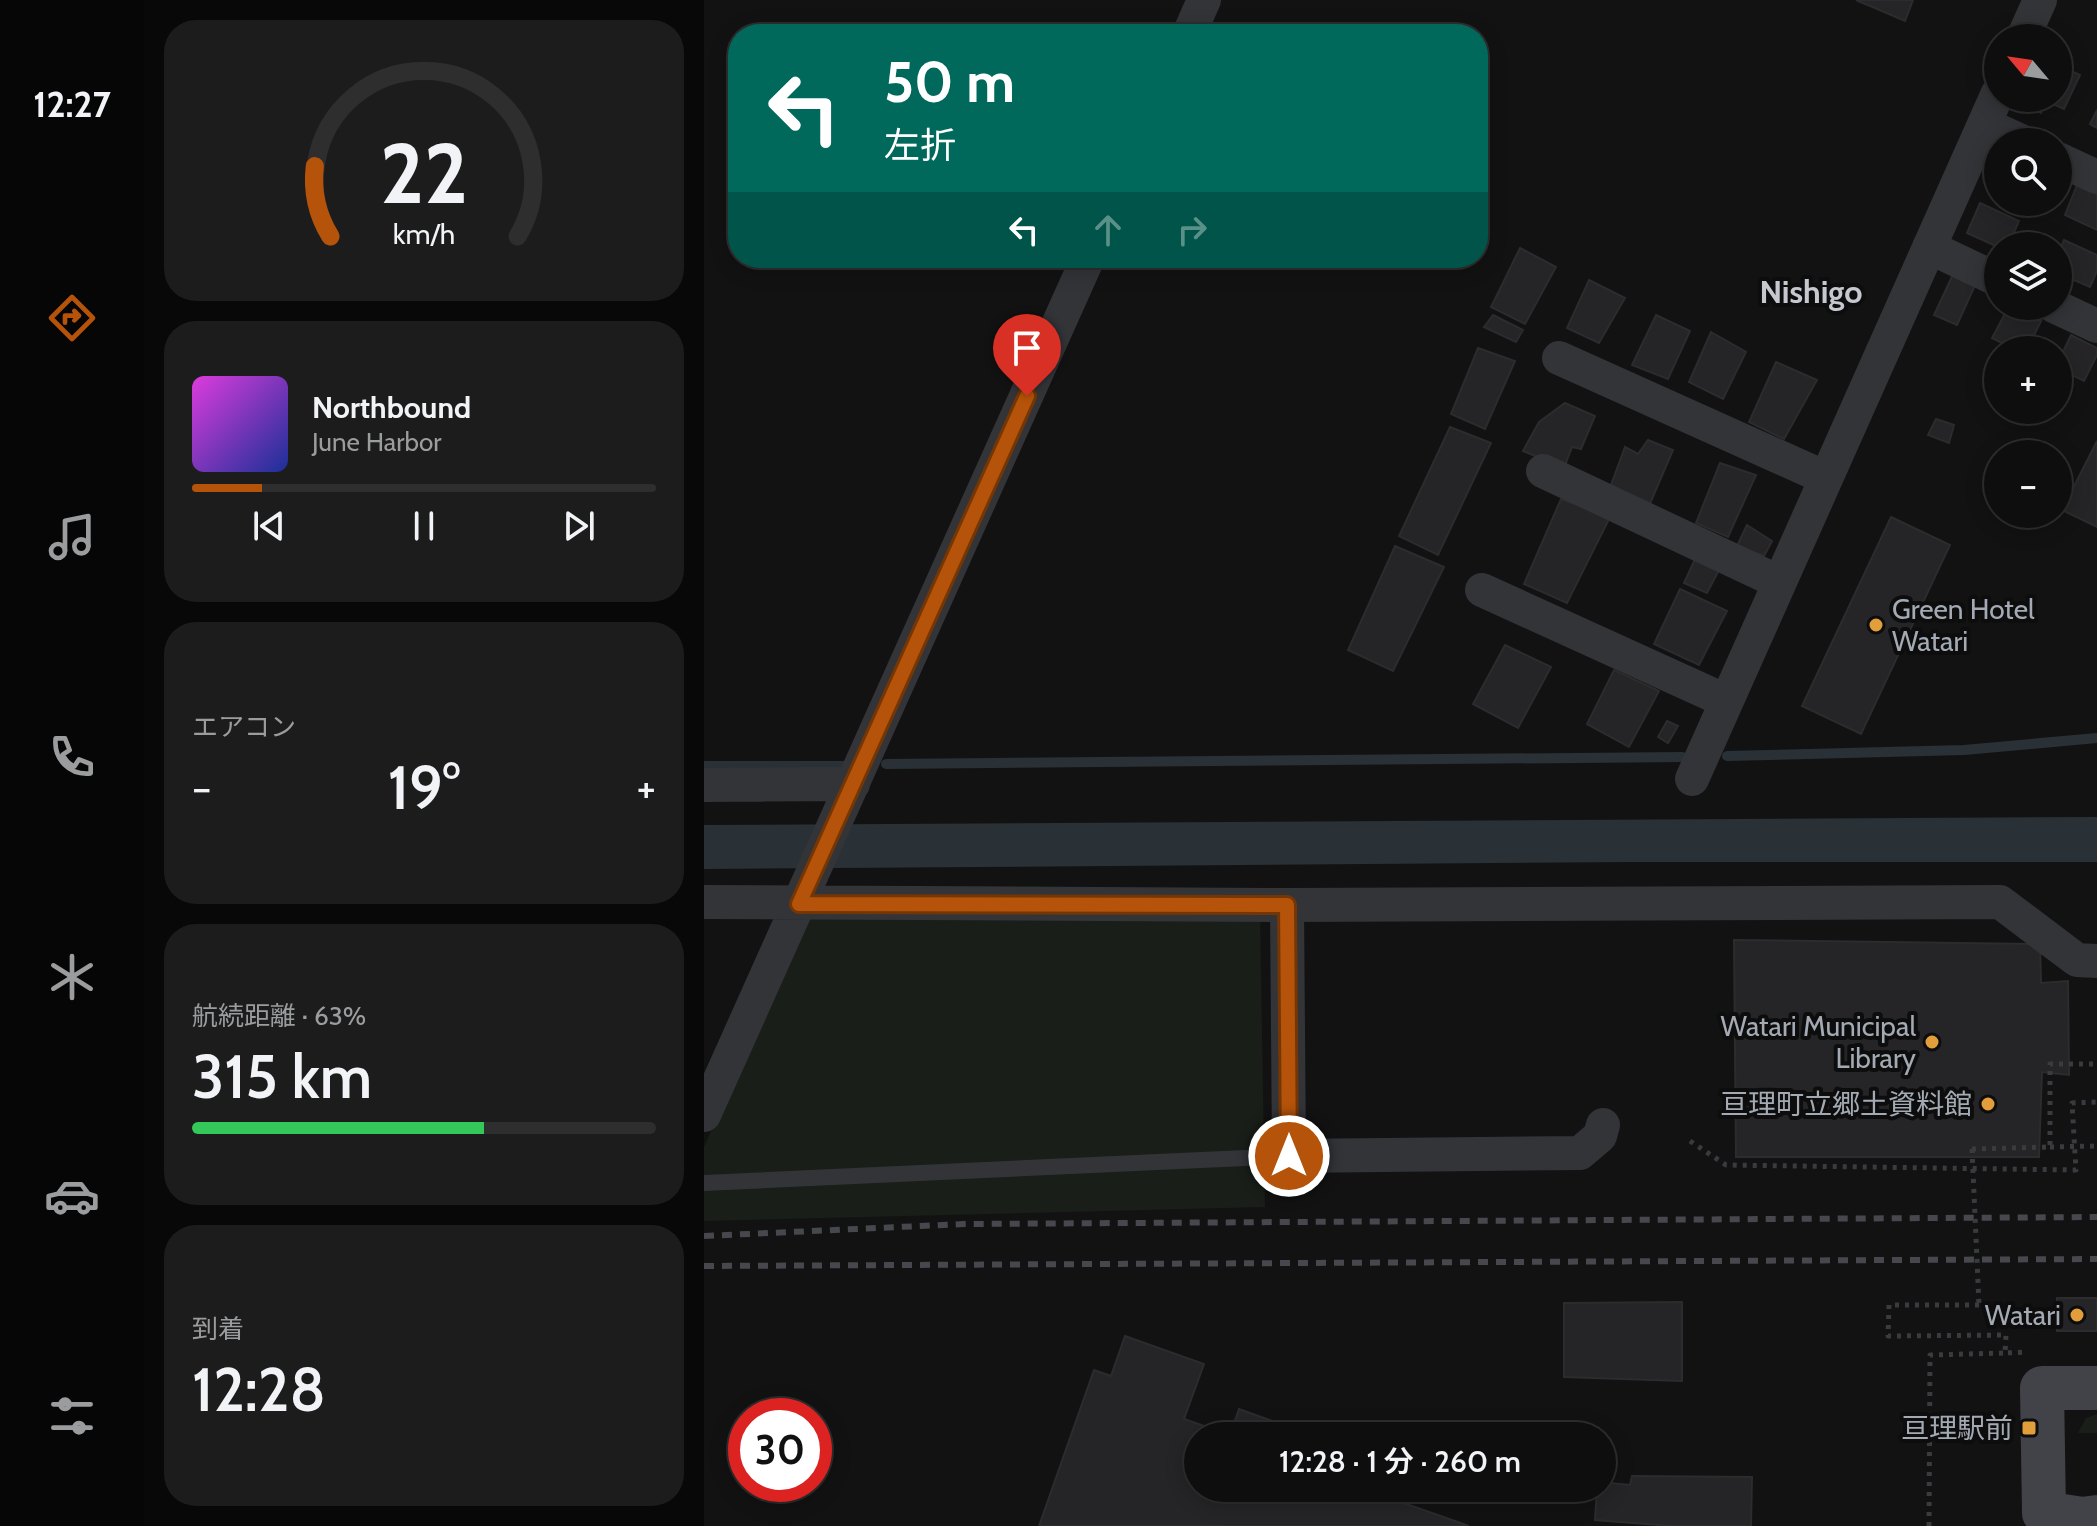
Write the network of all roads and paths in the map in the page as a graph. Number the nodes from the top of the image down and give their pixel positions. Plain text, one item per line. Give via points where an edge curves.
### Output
1 (1204, 0) edge
2 (2040, 0) edge
3 (1193, 24) edge
4 (2029, 24) edge
5 (1989, 112) edge
6 (1995, 112) edge
7 (2010, 128) edge
8 (2072, 165) edge
9 (2097, 177) edge
10 (1929, 247) junction
11 (1084, 268) edge
12 (1984, 273) edge
13 (2072, 314) edge
14 (2097, 326) edge
15 (1559, 358) dead end
16 (1543, 471) dead end
17 (1826, 478) junction
18 (1779, 582) junction
19 (1482, 590) dead end
20 (1726, 701) junction
21 (1692, 779) dead end
22 (704, 785) edge
23 (850, 793) junction
24 (804, 891) junction
25 (704, 902) edge
26 (1287, 905) junction
27 (2097, 961) edge
28 (2097, 1064) edge
29 (2097, 1102) edge
30 (704, 1115) edge
31 (1603, 1125) dead end
32 (1690, 1141) dead end
33 (2097, 1146) edge
34 (2050, 1147) junction
35 (1289, 1156) junction
36 (704, 1183) edge
37 (1997, 1335) dead end
38 (2005, 1353) dead end
39 (2097, 1388) edge
40 (2086, 1520) edge
41 (1929, 1526) edge

1 - 3 street
2 - 4 street
5 - 10 street
6 - 7 street
8 - 9 street
10 - 12 street
10 - 17 street
11 - 23 street
13 - 14 street
15 - 17 street
16 - 18 street
17 - 18 street
18 - 20 street
19 - 20 street
20 - 21 street
22 - 23 street
23 - 24 street
24 - 25 street
24 - 26 street
24 - 30 street
26 - 27 street via 2000,902 2077,960
26 - 35 street
28 - 34 path via 2050,1064
29 - 32 path via 2072,1103 2076,1170 1726,1165
31 - 35 street via 1600,1136 1580,1153
33 - 34 path, bridge
34 - 37 path, bridge via 1972,1149 1979,1305 1889,1305 1888,1336
35 - 36 lane
38 - 41 path via 1930,1355
39 - 40 street via 2042,1388 2044,1513

